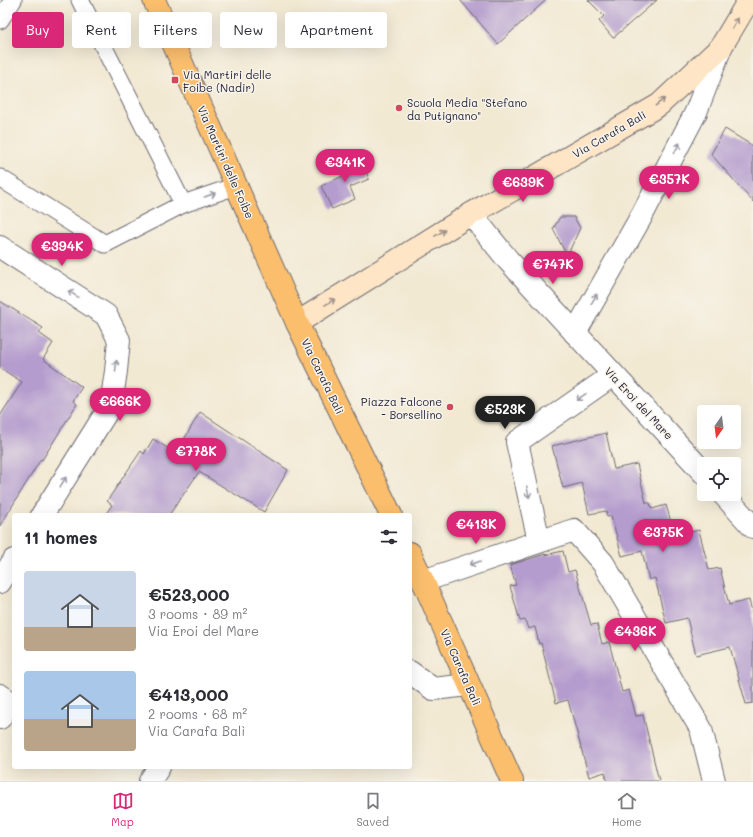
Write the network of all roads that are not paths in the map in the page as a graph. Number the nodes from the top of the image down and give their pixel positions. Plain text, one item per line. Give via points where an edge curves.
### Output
1 (13, 0) edge
2 (80, 0) edge
3 (154, 0) edge
4 (749, 0) edge
5 (0, 20) edge
6 (721, 47) junction
7 (0, 178) edge
8 (236, 186) junction
9 (183, 204) junction
10 (471, 214) junction
11 (0, 247) edge
12 (297, 323) junction
13 (575, 333) junction
14 (613, 375) junction
15 (697, 466) edge
16 (729, 501) edge
17 (43, 513) edge
18 (390, 513) edge
19 (753, 527) edge
20 (539, 542) junction
21 (412, 558) edge
22 (12, 563) edge
23 (423, 581) junction
24 (0, 582) edge
25 (412, 673) edge
26 (468, 684) junction
27 (158, 769) edge
28 (150, 781) edge
29 (512, 781) edge
30 (714, 781) edge

1 - 5 lane
2 - 9 lane
3 - 8 main road, Via Martiri delle Foibe
6 -> 4 main road, Via Carafa Bali
10 -> 6 main road, Via Carafa Bali via 658,105
13 -> 6 street via 641,217 696,112
7 - 9 lane via 105,244
9 -> 8 lane
8 - 12 main road, Via Martiri delle Foibe
12 -> 10 main road, Via Carafa Bali
10 - 13 street, Via Eroi del Mare via 508,260
17 -> 11 street via 111,405 118,340 106,315
12 - 18 main road, Via Carafa Balì
13 - 14 street, Via Eroi del Mare
14 - 15 street, Via Eroi del Mare
14 -> 20 street via 517,442
16 - 19 street
20 -> 23 street
20 - 30 street via 574,530 603,563 701,729
21 - 23 main road, Via Carafa Balì
22 - 24 street
23 - 26 main road, Via Carafa Balì
25 - 26 street via 433,689
26 - 29 main road, Via Carafa Balì
27 - 28 street

